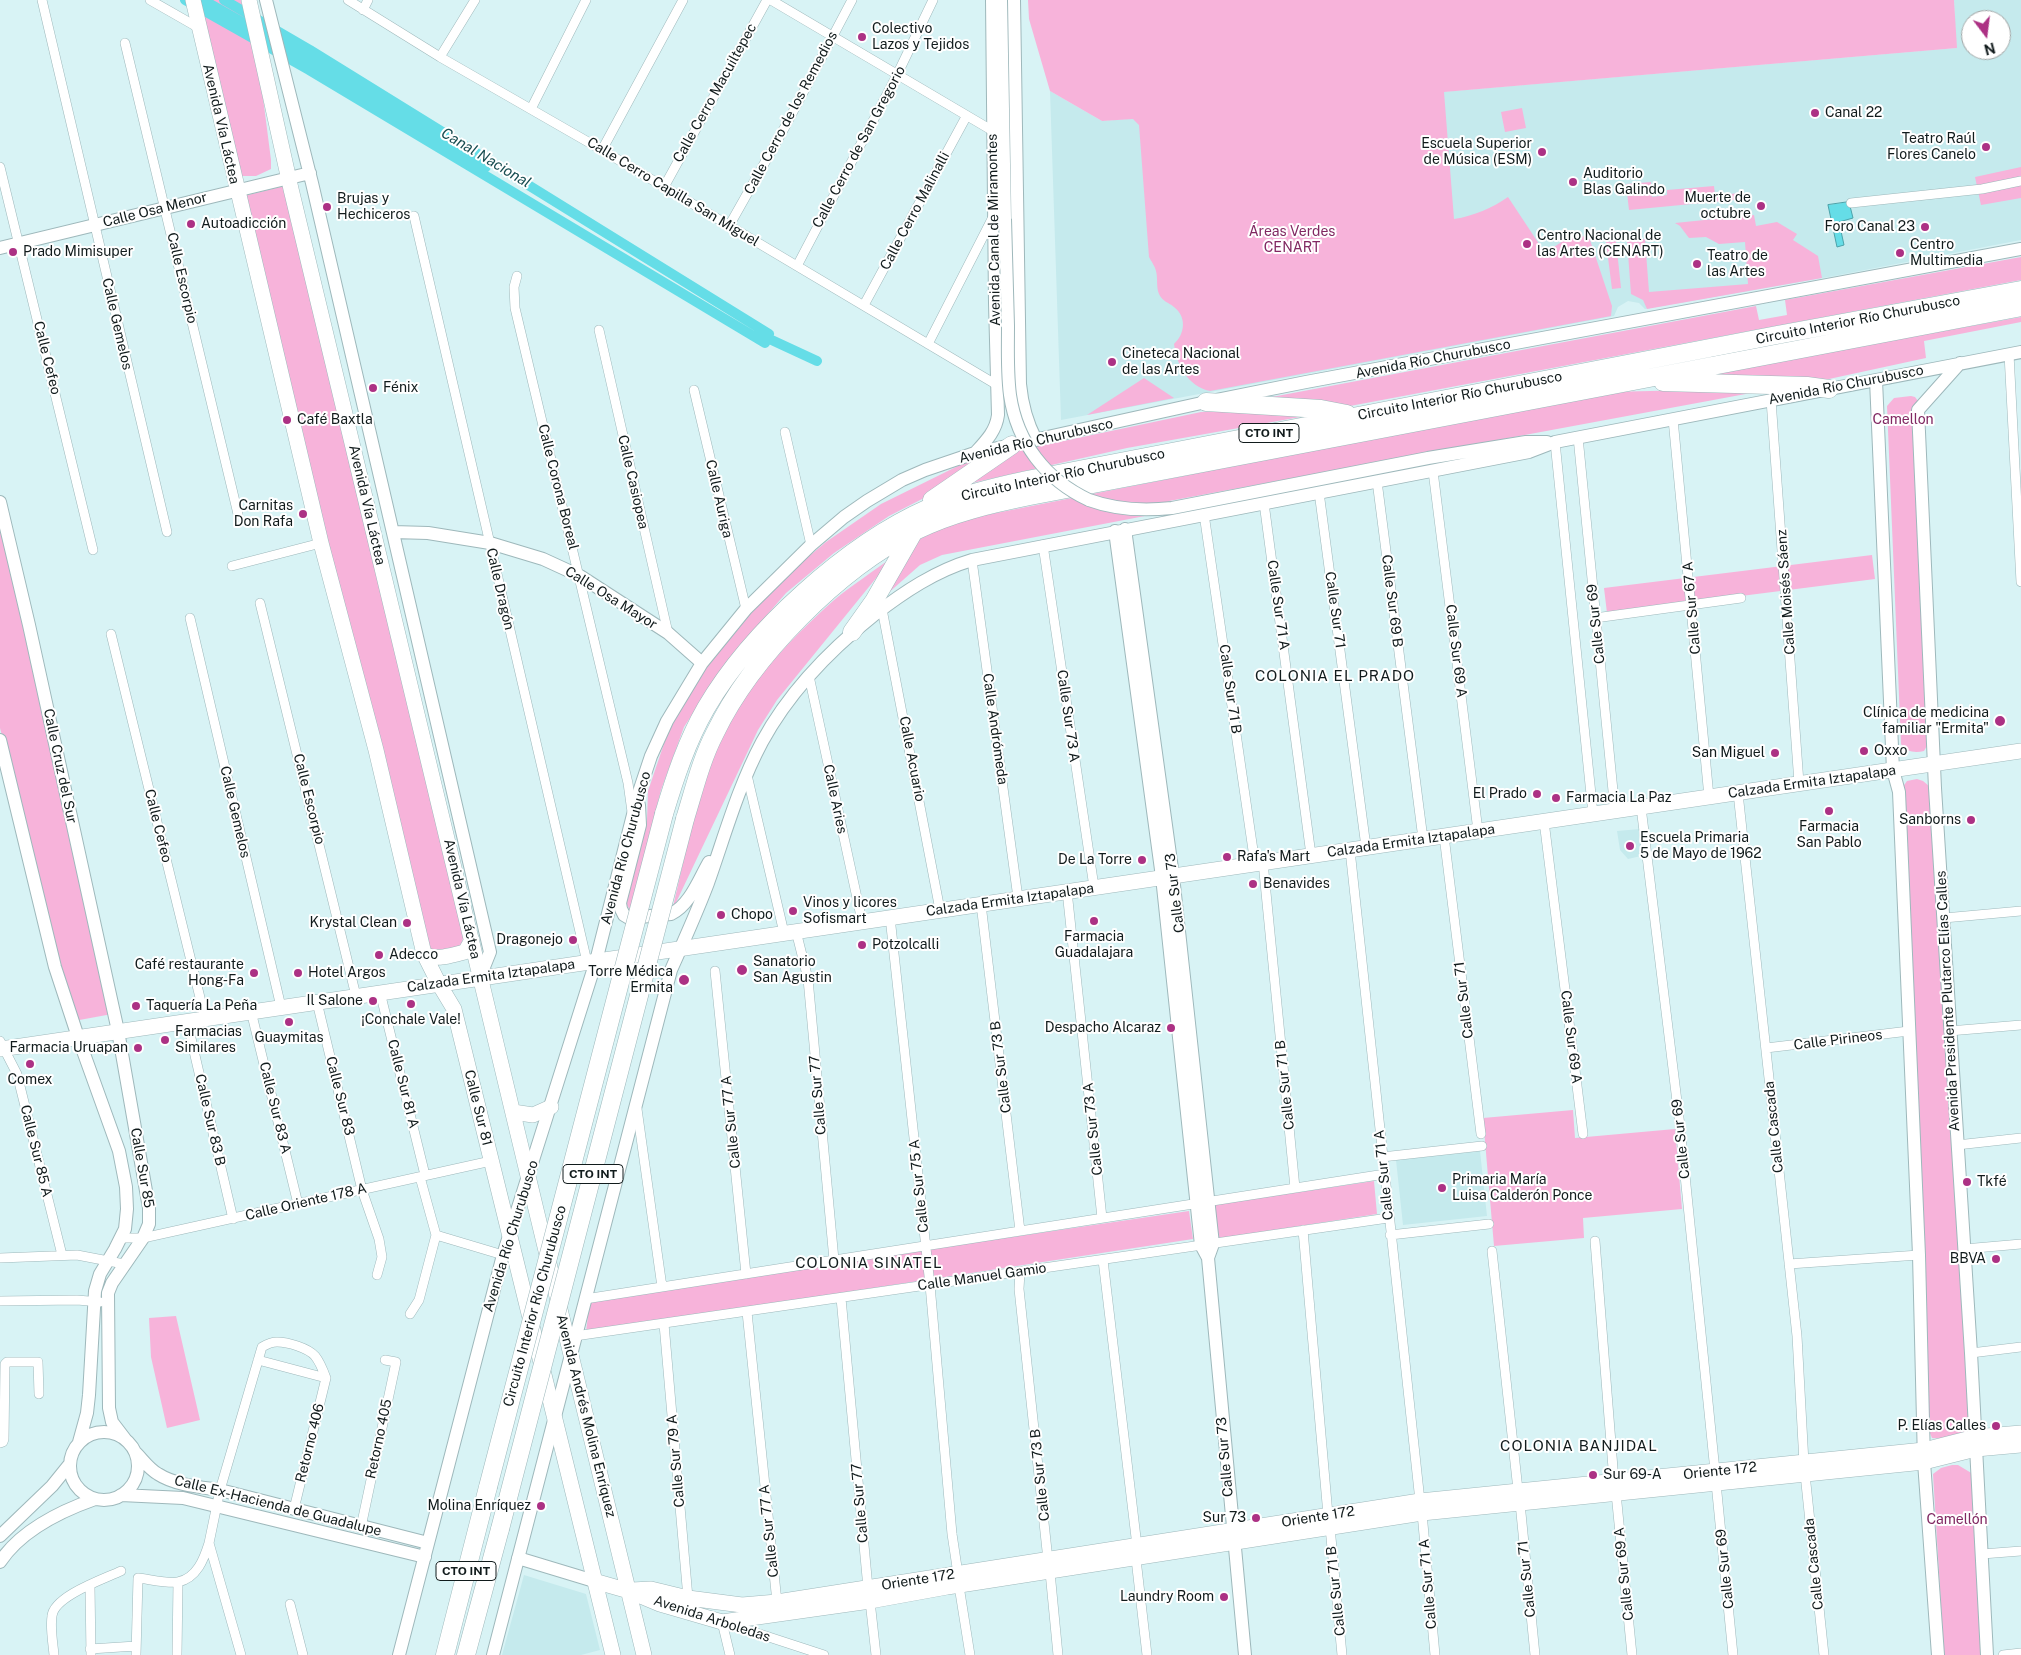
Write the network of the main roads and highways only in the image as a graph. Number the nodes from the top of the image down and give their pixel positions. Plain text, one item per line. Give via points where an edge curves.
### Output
1 (193, 0) edge
2 (266, 0) edge
3 (992, 0) edge
4 (1001, 0) edge
5 (1014, 0) edge
6 (250, 7) edge
7 (1002, 73) junction
8 (994, 111) junction
9 (310, 173) junction
10 (288, 178) junction
11 (237, 190) junction
12 (1000, 216) junction
13 (0, 248) edge
14 (2021, 249) edge
15 (996, 273) junction
16 (1019, 279) junction
17 (2021, 290) edge
18 (995, 304) junction
19 (1020, 304) junction
20 (2021, 307) edge
21 (2015, 353) edge
22 (1960, 364) junction
23 (1876, 380) junction
24 (1625, 381) junction
25 (1829, 389) junction
26 (1206, 402) junction
27 (1354, 416) junction
28 (1036, 440) junction
29 (1555, 442) junction
30 (1012, 445) junction
31 (975, 453) junction
32 (0, 502) edge
33 (913, 524) junction
34 (1120, 530) junction
35 (393, 532) junction
36 (852, 632) junction
37 (702, 663) junction
38 (0, 740) edge
39 (2021, 751) edge
40 (1933, 764) junction
41 (1893, 770) junction
42 (638, 795) junction
43 (722, 840) junction
44 (1168, 876) junction
45 (472, 940) junction
46 (681, 948) junction
47 (424, 954) junction
48 (592, 961) junction
49 (480, 978) junction
50 (438, 984) junction
51 (118, 1031) junction
52 (78, 1037) junction
53 (1, 1046) edge
54 (551, 1107) junction
55 (513, 1112) junction
56 (529, 1177) junction
57 (510, 1236) junction
58 (571, 1355) junction
59 (554, 1419) junction
60 (2021, 1433) edge
61 (125, 1439) junction
62 (79, 1442) junction
63 (1976, 1443) junction
64 (2021, 1445) edge
65 (136, 1453) junction
66 (1924, 1456) junction
67 (69, 1465) junction
68 (122, 1495) junction
69 (95, 1499) junction
70 (1, 1532) edge
71 (1232, 1536) junction
72 (428, 1543) junction
73 (425, 1557) junction
74 (518, 1558) junction
75 (0, 1562) edge
76 (594, 1581) junction
77 (629, 1591) junction
78 (869, 1595) junction
79 (715, 1603) joint
80 (722, 1622) joint
81 (399, 1655) edge
82 (445, 1655) edge
83 (466, 1655) edge
84 (493, 1655) edge
85 (613, 1655) edge
86 (644, 1655) edge
87 (1245, 1655) edge
88 (1938, 1655) edge
89 (1987, 1655) edge

1 - 11 main road, Avenida Vía Láctea
2 - 9 main road, Avenida Vía Láctea
3 - 8 main road, Avenida Canal de Miramontes
4 - 7 main road, Avenida Canal de Miramontes
5 - 16 main road, Avenida Canal de Miramontes
6 - 10 main road, Avenida Vía Láctea
7 - 8 main road
7 - 12 main road, Avenida Canal de Miramontes
8 - 12 main road, Avenida Canal de Miramontes
9 - 10 main road, Calle Osa Menor
9 - 35 main road, Avenida Vía Láctea
10 - 11 main road, Calle Osa Menor
10 - 45 main road, Avenida Vía Láctea
11 - 13 main road, Calle Osa Menor
11 - 47 main road, Avenida Vía Láctea
12 - 15 main road, Avenida Canal de Miramontes
12 - 29 main road, bridge via 1013,411 1024,440 1038,461 1077,494 1112,507 1160,509 1428,458 1526,442
14 - 26 main road, Avenida Río Churubusco / CTO INT
15 - 16 main road via 1006,284
15 - 18 main road, Avenida Canal de Miramontes
16 - 19 main road, Avenida Canal de Miramontes
17 - 27 highway, Circuito Interior Río Churubusco / CTO INT
18 - 19 main road via 999,296 1007,293 1017,298
18 - 31 main road, Avenida Canal de Miramontes via 997,423
19 - 28 main road, Avenida Canal de Miramontes via 1020,384 1027,424
20 - 24 highway, Circuito Interior Río Churubusco / CTO INT
21 - 22 main road, Avenida Río Churubusco / CTO INT
22 - 23 main road, Avenida Río Churubusco / CTO INT
22 - 40 main road, Avenida Presidente Plutarco Elías Calles via 1918,410
23 - 25 main road, Avenida Río Churubusco / CTO INT
23 - 41 main road
24 - 25 highway
24 - 33 highway, Circuito Interior Río Churubusco / CTO INT via 995,503
25 - 29 main road, Avenida Río Churubusco / CTO INT
26 - 27 highway via 1321,409
26 - 28 main road, Avenida Río Churubusco / CTO INT
27 - 33 highway, Circuito Interior Río Churubusco / CTO INT via 1019,482 949,500
28 - 30 main road, Avenida Río Churubusco / CTO INT
29 - 34 main road, Avenida Río Churubusco / CTO INT via 1529,452
30 - 31 main road, Avenida Río Churubusco / CTO INT
30 - 33 highway via 938,496
31 - 37 main road, Avenida Río Churubusco / CTO INT via 925,470 886,489 844,517 746,609
32 - 51 main road, Calle Cruz del Sur
33 - 36 highway via 874,601
33 - 82 highway, Circuito Interior Río Churubusco / CTO INT, bridge via 871,540 825,575 780,616 740,660 717,692 678,771 664,814
33 - 83 highway, Circuito Interior Río Churubusco / CTO INT, bridge via 833,588 767,654 714,734 698,774
34 - 36 main road, Avenida Río Churubusco / CTO INT via 972,560 948,568
34 - 44 main road, Calle Sur 73
35 - 37 main road, Calle Osa Mayor via 490,543 543,558 580,576 668,633
35 - 49 main road, Avenida Vía Láctea via 490,952
36 - 43 main road, Avenida Río Churubusco / CTO INT via 809,676 772,725 747,773
37 - 42 main road, Avenida Río Churubusco / CTO INT via 667,720
38 - 52 main road via 55,967
39 - 40 main road, Calzada Ermita Iztapalapa
40 - 41 main road, Calzada Ermita Iztapalapa
40 - 63 main road, Avenida Presidente Plutarco Elías Calles
41 - 44 main road, Calzada Ermita Iztapalapa
41 - 66 main road via 1899,792 1919,1255
42 - 43 main road via 640,826 620,902 624,915 629,918 678,911
42 - 48 main road, Avenida Río Churubusco / CTO INT
43 - 46 main road, Avenida Río Churubusco / CTO INT
44 - 46 main road, Calzada Ermita Iztapalapa
44 - 71 main road, Calle Sur 73 via 1207,1244
45 - 47 main road via 464,952 438,958
45 - 49 main road, Avenida Vía Láctea
46 - 48 main road, Calzada Ermita Iztapalapa
46 - 58 main road, Avenida Río Churubusco / CTO INT via 668,980
47 - 50 main road, Avenida Vía Láctea
48 - 49 main road, Calzada Ermita Iztapalapa
48 - 54 main road, Avenida Río Churubusco / CTO INT
49 - 50 main road, Calzada Ermita Iztapalapa
49 - 55 main road
50 - 51 main road, Calzada Ermita Iztapalapa
50 - 57 main road, Calle Sur 81 via 454,1009
51 - 52 main road, Calzada Ermita Iztapalapa
51 - 61 main road, Calle Sur 85 via 149,1208 149,1224 143,1238 112,1283 107,1302 109,1408 112,1422
52 - 53 main road, Calzada Ermita Iztapalapa
52 - 62 main road, Calle Sur 85 via 119,1151 127,1209 121,1238 100,1274 94,1302 87,1413
54 - 55 main road via 533,1115
54 - 56 main road, Avenida Río Churubusco / CTO INT
55 - 56 main road
56 - 57 main road, Avenida Río Churubusco / CTO INT
56 - 58 main road, Avenida Andrés Molina Enríquez
57 - 59 main road
57 - 72 main road, Avenida Río Churubusco / CTO INT
58 - 59 main road, Avenida Río Churubusco / CTO INT
58 - 77 main road, Avenida Andrés Molina Enríquez
59 - 74 main road, Avenida Río Churubusco / CTO INT
59 - 76 main road
60 - 63 main road
61 - 62 main road via 106,1432 87,1436
61 - 65 main road
62 - 67 main road via 71,1454
63 - 64 main road
63 - 66 main road, Oriente 172
63 - 89 main road, Avenida Presidente Plutarco Elías Calles
65 - 68 main road via 136,1476
65 - 72 main road, Calle Ex-Hacienda de Guadalupe via 160,1476 185,1484
66 - 71 main road, Oriente 172 via 1421,1507
66 - 88 main road
67 - 69 main road via 76,1487
67 - 70 main road via 33,1505
68 - 69 main road via 109,1500
68 - 73 main road, Calle Ex-Hacienda de Guadalupe via 183,1498
69 - 75 main road via 70,1508 43,1524 15,1544
71 - 78 main road, Oriente 172
71 - 87 main road, Calle Sur 73
72 - 73 main road, Avenida Río Churubusco / CTO INT
73 - 81 main road, Avenida Río Churubusco / CTO INT
74 - 76 main road, Avenida Arboledas
74 - 84 main road, Avenida Río Churubusco / CTO INT
76 - 77 main road, Avenida Arboledas
76 - 85 main road
77 - 79 main road, Avenida Arboledas via 651,1588
77 - 80 main road, Avenida Arboledas via 660,1604
77 - 86 main road, Avenida Andrés Molina Enríquez
78 - 79 main road, Oriente 172 via 742,1605
78 - 80 main road, Oriente 172

